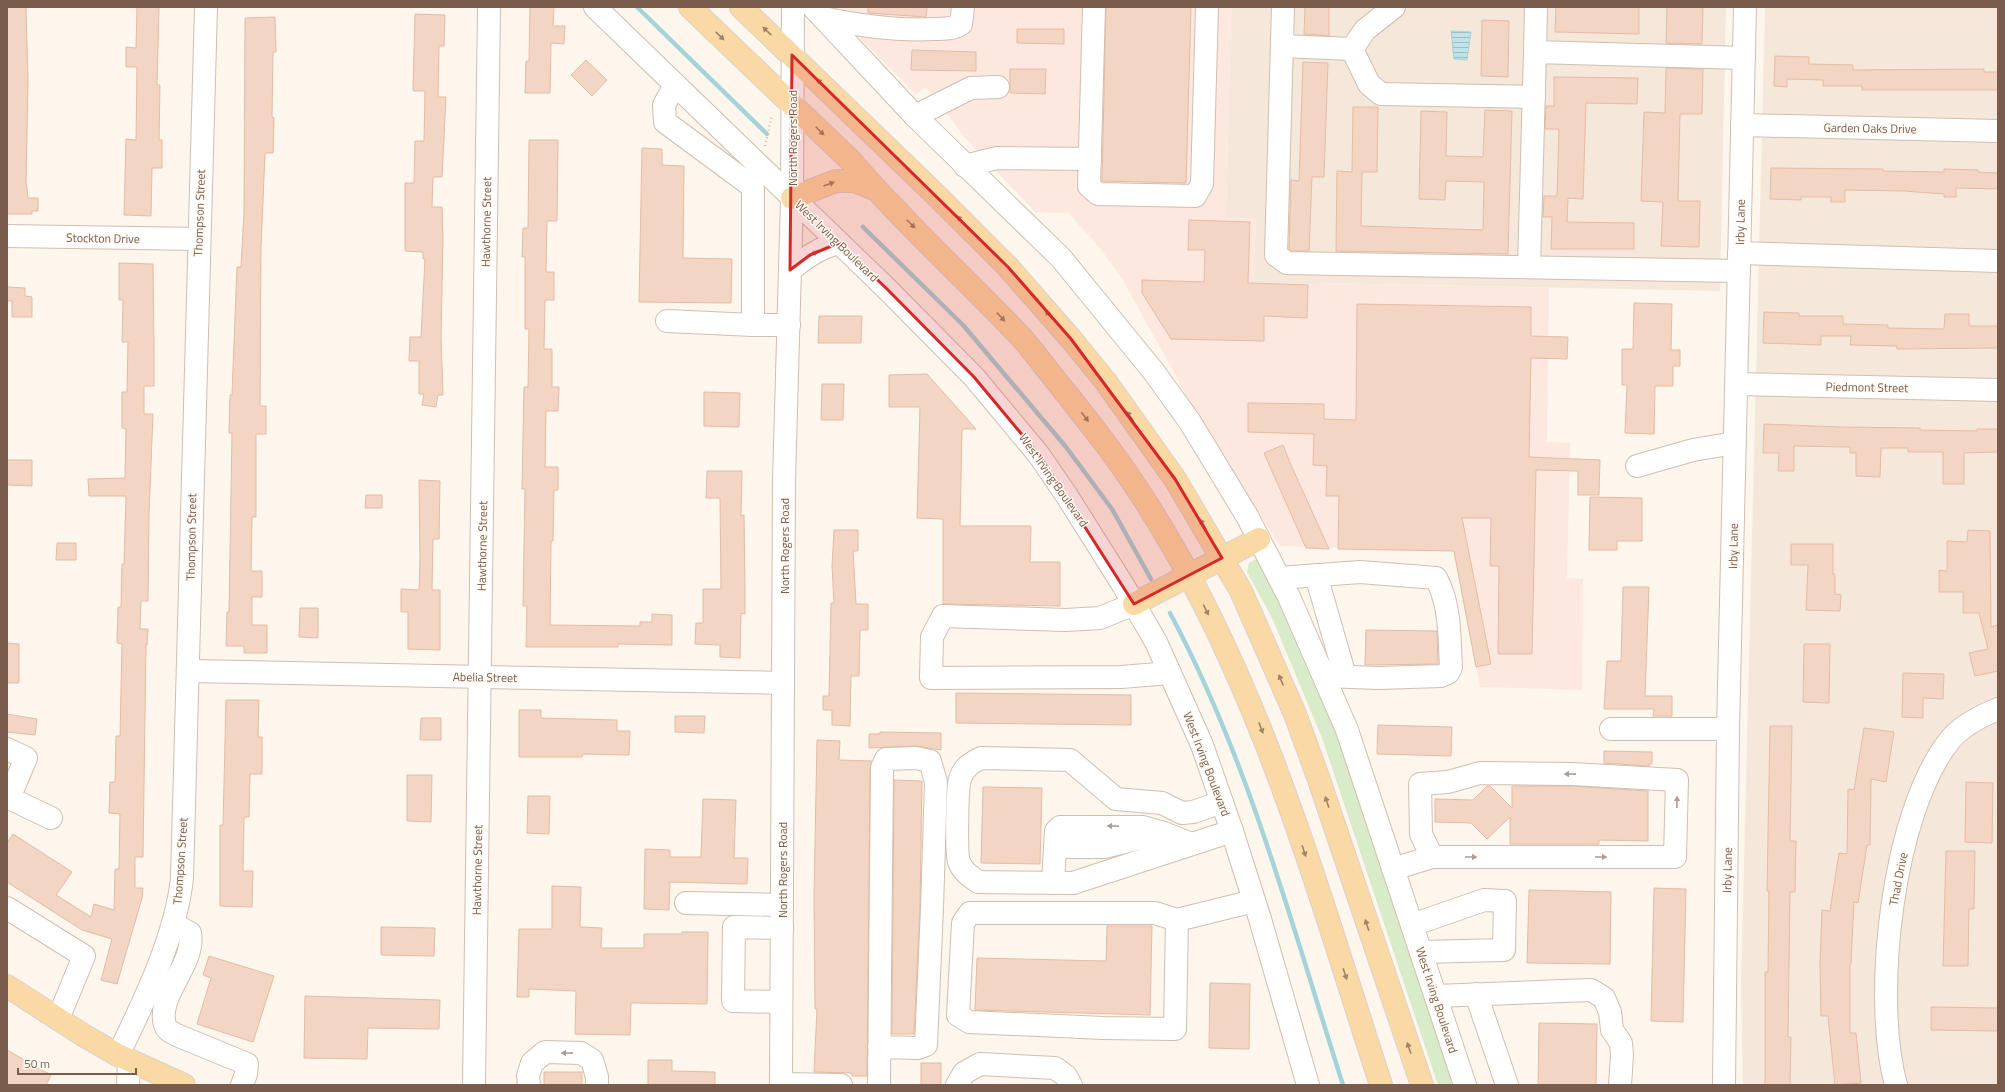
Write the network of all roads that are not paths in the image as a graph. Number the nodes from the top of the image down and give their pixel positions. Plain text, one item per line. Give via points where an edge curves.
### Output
1 (206, 7) edge
2 (489, 7) edge
3 (595, 7) edge
4 (690, 7) edge
5 (742, 7) edge
6 (793, 7) edge
7 (963, 7) edge
8 (1094, 7) edge
9 (1207, 7) edge
10 (1283, 7) edge
11 (1394, 7) edge
12 (1536, 7) edge
13 (1745, 7) edge
14 (818, 13) edge
15 (1282, 46) junction
16 (1352, 49) junction
17 (1535, 52) junction
18 (792, 55) junction
19 (1744, 58) junction
20 (675, 85) junction
21 (998, 87) dead end
22 (1534, 97) junction
23 (792, 104) junction
24 (915, 116) junction
25 (1742, 125) junction
26 (1998, 132) edge
27 (1090, 159) junction
28 (965, 166) junction
29 (759, 180) junction
30 (875, 189) junction
31 (792, 198) junction
32 (7, 236) edge
33 (199, 239) junction
34 (839, 243) junction
35 (1998, 261) edge
36 (1739, 262) junction
37 (1529, 267) junction
38 (790, 270) junction
39 (667, 322) dead end
40 (753, 324) junction
41 (789, 325) junction
42 (1737, 384) junction
43 (1998, 390) edge
44 (1735, 443) junction
45 (1637, 466) dead end
46 (1259, 538) junction
47 (1222, 558) junction
48 (1189, 575) junction
49 (1316, 575) junction
50 (1280, 578) junction
51 (1134, 604) junction
52 (188, 670) junction
53 (1170, 673) junction
54 (1335, 676) junction
55 (480, 677) junction
56 (783, 683) junction
57 (1998, 710) edge
58 (1611, 729) dead end
59 (1728, 730) junction
60 (7, 749) edge
61 (1222, 802) junction
62 (51, 818) dead end
63 (1232, 831) junction
64 (1191, 844) junction
65 (1432, 857) junction
66 (1393, 869) junction
67 (1053, 883) junction
68 (1254, 901) junction
69 (686, 903) dead end
70 (782, 905) junction
71 (7, 908) edge
72 (1177, 920) junction
73 (173, 924) junction
74 (1412, 925) junction
75 (782, 928) junction
76 (1421, 952) junction
77 (7, 986) edge
78 (1476, 994) junction
79 (1436, 996) junction
80 (781, 1002) junction
81 (58, 1019) junction
82 (879, 1047) junction
83 (123, 1057) junction
84 (781, 1084) edge
85 (128, 1085) edge
86 (184, 1085) edge
87 (242, 1085) edge
88 (474, 1085) edge
89 (529, 1085) edge
90 (597, 1085) edge
91 (841, 1085) edge
92 (879, 1085) edge
93 (957, 1085) edge
94 (1071, 1085) edge
95 (1308, 1085) edge
96 (1381, 1085) edge
97 (1422, 1085) edge
98 (1465, 1085) edge
99 (1507, 1085) edge
100 (1620, 1085) edge
101 (1724, 1085) edge
102 (1896, 1085) edge

1 - 33 street, Thompson Street
2 - 55 street, Hawthorne Street
3 - 20 street, West Irving Boulevard
4 -> 23 main road
18 -> 5 main road
6 - 18 street, North Rogers Road
7 - 14 street via 961,24 946,29 897,30 863,26
8 - 27 street
9 - 27 street via 1202,184 1195,196 1098,194 1089,186
10 - 15 street
11 - 16 street via 1364,30
12 - 17 street
13 - 19 street, Irby Lane
14 - 24 street, West Irving Boulevard
15 - 16 street
15 - 37 street via 1276,255 1286,263
16 - 22 street via 1369,84 1381,94
17 - 19 street
17 - 22 street
18 - 23 street, North Rogers Road
47 -> 18 main road via 1175,479 1106,382 1071,339 1008,268
19 - 25 street, Irby Lane
20 - 29 street, West Irving Boulevard
20 - 29 street via 664,105 665,122
21 - 24 street via 971,88
22 - 37 street
23 -> 30 main road
23 - 31 street, North Rogers Road
24 - 28 street, West Irving Boulevard
25 - 26 street, Garden Oaks Drive
25 - 36 street, Irby Lane
27 - 28 street via 997,158
28 - 46 street, West Irving Boulevard via 1061,258 1154,372 1190,422
29 - 31 street, West Irving Boulevard
29 - 40 street
31 -> 30 main road via 836,181 854,181
30 -> 48 main road via 1023,340 1079,409 1139,491
31 - 34 street, West Irving Boulevard
31 - 38 street, North Rogers Road
32 - 33 street, Stockton Drive
33 - 52 street, Thompson Street
38 -> 34 street via 810,255
34 - 51 street, West Irving Boulevard via 974,377 1012,422 1067,496
35 - 36 street
36 - 37 street
36 - 42 street, Irby Lane
38 - 41 street, North Rogers Road
39 - 40 street
40 - 41 street
41 - 56 street, North Rogers Road via 784,481
42 - 43 street, Piedmont Street
42 - 44 street, Irby Lane
44 - 45 street via 1693,450
44 - 59 street, Irby Lane
46 - 47 main road
46 - 50 street, West Irving Boulevard
47 - 48 main road
97 -> 47 main road via 1295,714 1241,591
48 - 51 main road
48 -> 96 main road via 1238,674 1274,764
49 - 50 street
49 - 54 street
49 - 54 street via 1360,572 1436,578 1443,592 1448,617 1451,667 1448,674 1387,678
50 - 54 street, West Irving Boulevard
51 - 53 street, West Irving Boulevard
51 - 53 street via 1100,618 1073,620 943,616 932,637 931,678 1122,677
52 - 55 street, Abelia Street
52 - 73 street, Thompson Street via 182,878
53 - 61 street, West Irving Boulevard via 1202,744
54 - 66 street, West Irving Boulevard via 1359,763
55 - 56 street, Abelia Street
55 - 88 street, Hawthorne Street
56 - 70 street, North Rogers Road
57 - 102 street, Thad Drive via 1980,717 1964,728 1951,738 1941,752 1921,793 1907,839 1887,938 1886,1016
58 - 59 street
59 - 101 street, Irby Lane
60 - 62 street via 26,758 9,798
61 - 63 street, West Irving Boulevard
61 - 67 street via 1194,812 1182,813 1162,803 1116,799 1070,760 981,758 968,764 960,778 957,798 959,861 966,873 978,882
63 - 64 street
63 - 68 street, West Irving Boulevard
64 - 67 street via 1073,883
64 -> 67 street via 1143,827 1060,826 1056,831
65 -> 65 street via 1675,857 1677,780 1572,774 1480,773 1448,782 1420,784 1420,834
65 - 66 street
66 - 74 street, West Irving Boulevard
68 - 72 street
68 - 95 street, West Irving Boulevard
69 - 70 street
70 - 75 street, North Rogers Road
71 - 81 street via 84,956
72 - 72 street via 1155,913 970,913 963,923 958,1015 969,1022 1103,1028 1175,1028
73 - 83 street, Thompson Street
73 - 87 street via 190,933 192,944 168,999 164,1012 165,1025 169,1031 179,1036 247,1064
74 - 76 street, West Irving Boulevard
74 - 76 street via 1484,900 1505,901 1504,950
75 - 80 street, North Rogers Road
75 - 80 street via 734,928 733,1001
76 - 79 street, West Irving Boulevard
77 - 81 main road
78 - 79 street
78 - 99 street
78 - 100 street via 1591,990 1604,998 1610,1012 1612,1030 1621,1043
79 - 98 street, West Irving Boulevard
80 - 84 street, North Rogers Road
81 - 83 main road
82 - 82 street via 882,768 886,759 916,758 930,761 936,782 926,1045 918,1048
82 - 92 street
83 - 85 street
83 - 86 main road
84 - 91 street
90 -> 89 street via 592,1060 581,1053 545,1052 532,1063 528,1076
93 - 94 street via 964,1073 980,1064 1054,1068 1066,1076

